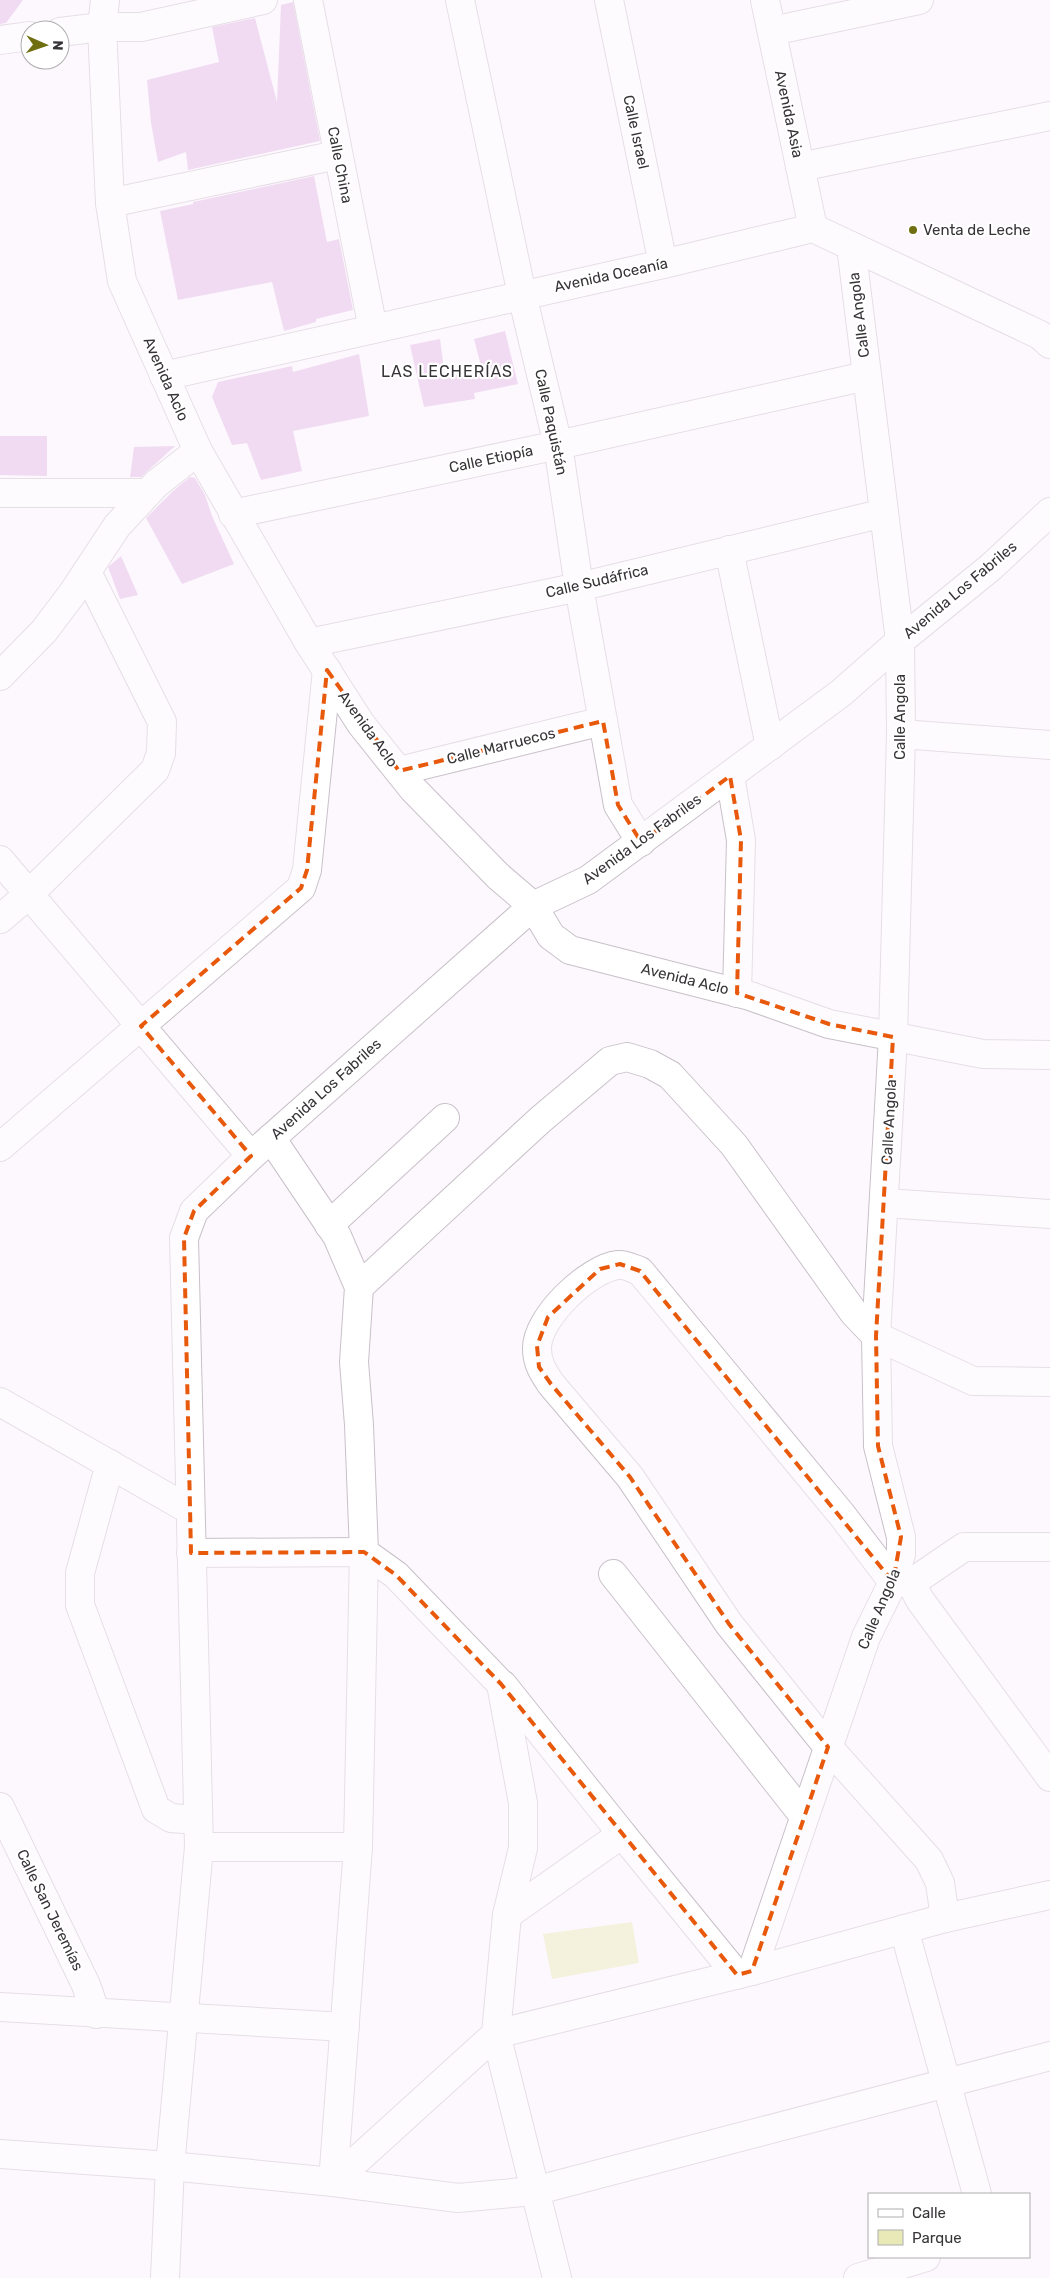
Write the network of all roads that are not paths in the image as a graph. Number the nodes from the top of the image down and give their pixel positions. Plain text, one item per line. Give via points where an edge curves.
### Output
1 (105, 0) edge
2 (262, 0) edge
3 (308, 0) edge
4 (460, 0) edge
5 (609, 0) edge
6 (765, 0) edge
7 (919, 0) edge
8 (102, 27) junction
9 (70, 31) edge
10 (772, 31) junction
11 (20, 37) edge
12 (0, 40) edge
13 (1050, 116) edge
14 (337, 155) junction
15 (800, 168) junction
16 (110, 203) junction
17 (813, 228) junction
18 (851, 246) junction
19 (663, 264) junction
20 (522, 295) junction
21 (372, 329) junction
22 (1047, 337) edge
23 (164, 376) junction
24 (866, 376) junction
25 (558, 445) junction
26 (198, 451) junction
27 (0, 493) edge
28 (147, 493) junction
29 (1050, 512) edge
30 (884, 513) junction
31 (233, 514) junction
32 (729, 550) junction
33 (87, 572) junction
34 (579, 586) junction
35 (900, 642) junction
36 (309, 643) junction
37 (327, 670) junction
38 (2, 673) edge
39 (603, 721) junction
40 (901, 734) junction
41 (1050, 745) edge
42 (770, 746) junction
43 (399, 771) junction
44 (730, 776) junction
45 (641, 842) junction
46 (0, 860) edge
47 (28, 895) junction
48 (532, 906) junction
49 (0, 920) edge
50 (737, 993) junction
51 (141, 1026) junction
52 (893, 1037) junction
53 (1050, 1055) edge
54 (445, 1118) dead end
55 (0, 1147) edge
56 (261, 1147) junction
57 (885, 1203) junction
58 (1050, 1214) edge
59 (330, 1225) junction
60 (359, 1286) junction
61 (876, 1336) junction
62 (1050, 1382) edge
63 (0, 1402) edge
64 (110, 1464) junction
65 (190, 1510) junction
66 (1050, 1546) edge
67 (364, 1552) junction
68 (191, 1553) junction
69 (613, 1574) dead end
70 (902, 1582) junction
71 (501, 1684) junction
72 (828, 1747) junction
73 (1050, 1777) edge
74 (0, 1807) edge
75 (804, 1816) junction
76 (198, 1820) junction
77 (622, 1834) junction
78 (199, 1847) junction
79 (358, 1847) junction
80 (1050, 1895) edge
81 (507, 1915) junction
82 (945, 1918) junction
83 (904, 1929) junction
84 (745, 1973) junction
85 (0, 2007) edge
86 (96, 2014) junction
87 (183, 2018) junction
88 (345, 2027) junction
89 (496, 2034) junction
90 (1050, 2056) edge
91 (946, 2084) junction
92 (0, 2154) edge
93 (170, 2166) junction
94 (333, 2182) junction
95 (534, 2191) junction
96 (977, 2193) edge
97 (924, 2258) edge
98 (927, 2258) edge
99 (165, 2278) edge
100 (557, 2278) edge
101 (858, 2278) edge
102 (936, 2278) edge

1 - 8 street, Avenida Aclo
2 - 8 street via 142,26
3 - 14 street, Calle China
4 - 20 street, Calle Paquistán
5 - 19 street, Calle Israel
6 - 10 street, Avenida Asia
7 - 10 street
8 - 9 street
8 - 16 street, Avenida Aclo
10 - 15 street, Avenida Asia
11 - 12 street
13 - 15 street
14 - 16 street
14 - 21 street, Calle China
15 - 17 street, Avenida Asia
16 - 23 street, Avenida Aclo via 122,281
17 - 18 street
17 - 19 street, Avenida Oceanía
18 - 22 street
18 - 24 street, Calle Angola
19 - 20 street, Avenida Oceanía
20 - 21 street, Avenida Oceanía
20 - 25 street, Calle Paquistán
21 - 23 street, Avenida Oceanía
23 - 26 street, Avenida Aclo
24 - 25 street, Calle Etiopía
24 - 30 street, Calle Angola
25 - 31 street, Calle Etiopía
25 - 34 street, Calle Paquistán
26 - 28 street
26 - 31 street, Avenida Aclo
27 - 28 street
28 - 33 street via 117,526
29 - 35 street, Avenida Los Fabriles via 991,567
30 - 32 street, Calle Sudáfrica
30 - 35 street, Calle Angola
31 - 36 street, Avenida Aclo
32 - 34 street, Calle Sudáfrica
32 - 42 street
33 - 38 street via 44,632
33 - 47 street via 162,722 161,753 155,770
34 - 36 street, Calle Sudáfrica
34 - 39 street, Calle Paquistán
35 - 40 street, Calle Angola
35 - 42 street, Avenida Los Fabriles
36 - 37 street, Avenida Aclo
37 - 43 street, Avenida Aclo via 361,724
37 - 51 street via 307,870 301,888
39 - 43 street, Calle Marruecos
39 - 45 street, Calle Paquistán via 618,806
40 - 41 street
40 - 52 street, Calle Angola
42 - 44 street, Avenida Los Fabriles
43 - 48 street, Avenida Aclo via 498,876
44 - 45 street, Avenida Los Fabriles
44 - 50 street via 741,840
45 - 48 street, Avenida Los Fabriles via 588,880
46 - 47 street
47 - 49 street
47 - 51 street
48 - 50 street, Avenida Aclo via 551,936 570,950
48 - 56 street, Avenida Los Fabriles
50 - 52 street, Avenida Aclo via 829,1024
51 - 55 street
51 - 56 street
52 - 53 street, Avenida Aclo via 984,1054
52 - 57 street, Calle Angola
54 - 59 street
56 - 59 street
56 - 65 street, Avenida Los Fabriles via 194,1211 184,1238
57 - 58 street
57 - 61 street, Calle Angola
59 - 60 street
60 - 61 street via 547,1114 610,1061 627,1057 650,1064 670,1076 734,1145 854,1314
60 - 67 street via 354,1362
61 - 62 street via 973,1381
61 - 70 street, Calle Angola via 878,1446 901,1537
63 - 64 street
64 - 65 street
64 - 76 street via 80,1574 80,1605 156,1809 171,1818
65 - 68 street
66 - 70 street via 964,1547
67 - 68 street
67 - 71 street via 396,1575
67 - 79 street
68 - 76 street
69 - 75 street
70 - 72 street, Calle Angola via 866,1637
70 - 72 street via 842,1515 640,1271 620,1264 600,1269 571,1292 548,1317 537,1346 539,1367 630,1477 729,1624
70 - 73 street via 920,1600
71 - 77 street
71 - 81 street via 523,1804 523,1848
72 - 75 street, Calle Angola
72 - 82 street via 929,1860 940,1883
74 - 86 street, Calle San Jeremías via 86,1985
75 - 84 street, Calle Angola
76 - 78 street
77 - 81 street
77 - 84 street
78 - 79 street
78 - 87 street
79 - 88 street
80 - 82 street
81 - 89 street
82 - 83 street
83 - 84 street
83 - 91 street
84 - 89 street
85 - 86 street
86 - 87 street
87 - 88 street
87 - 93 street
88 - 94 street
89 - 94 street
89 - 95 street
90 - 91 street
91 - 95 street
91 - 96 street
92 - 93 street
93 - 94 street
93 - 99 street
94 - 95 street via 458,2198
95 - 100 street
97 - 101 street
98 - 102 street

